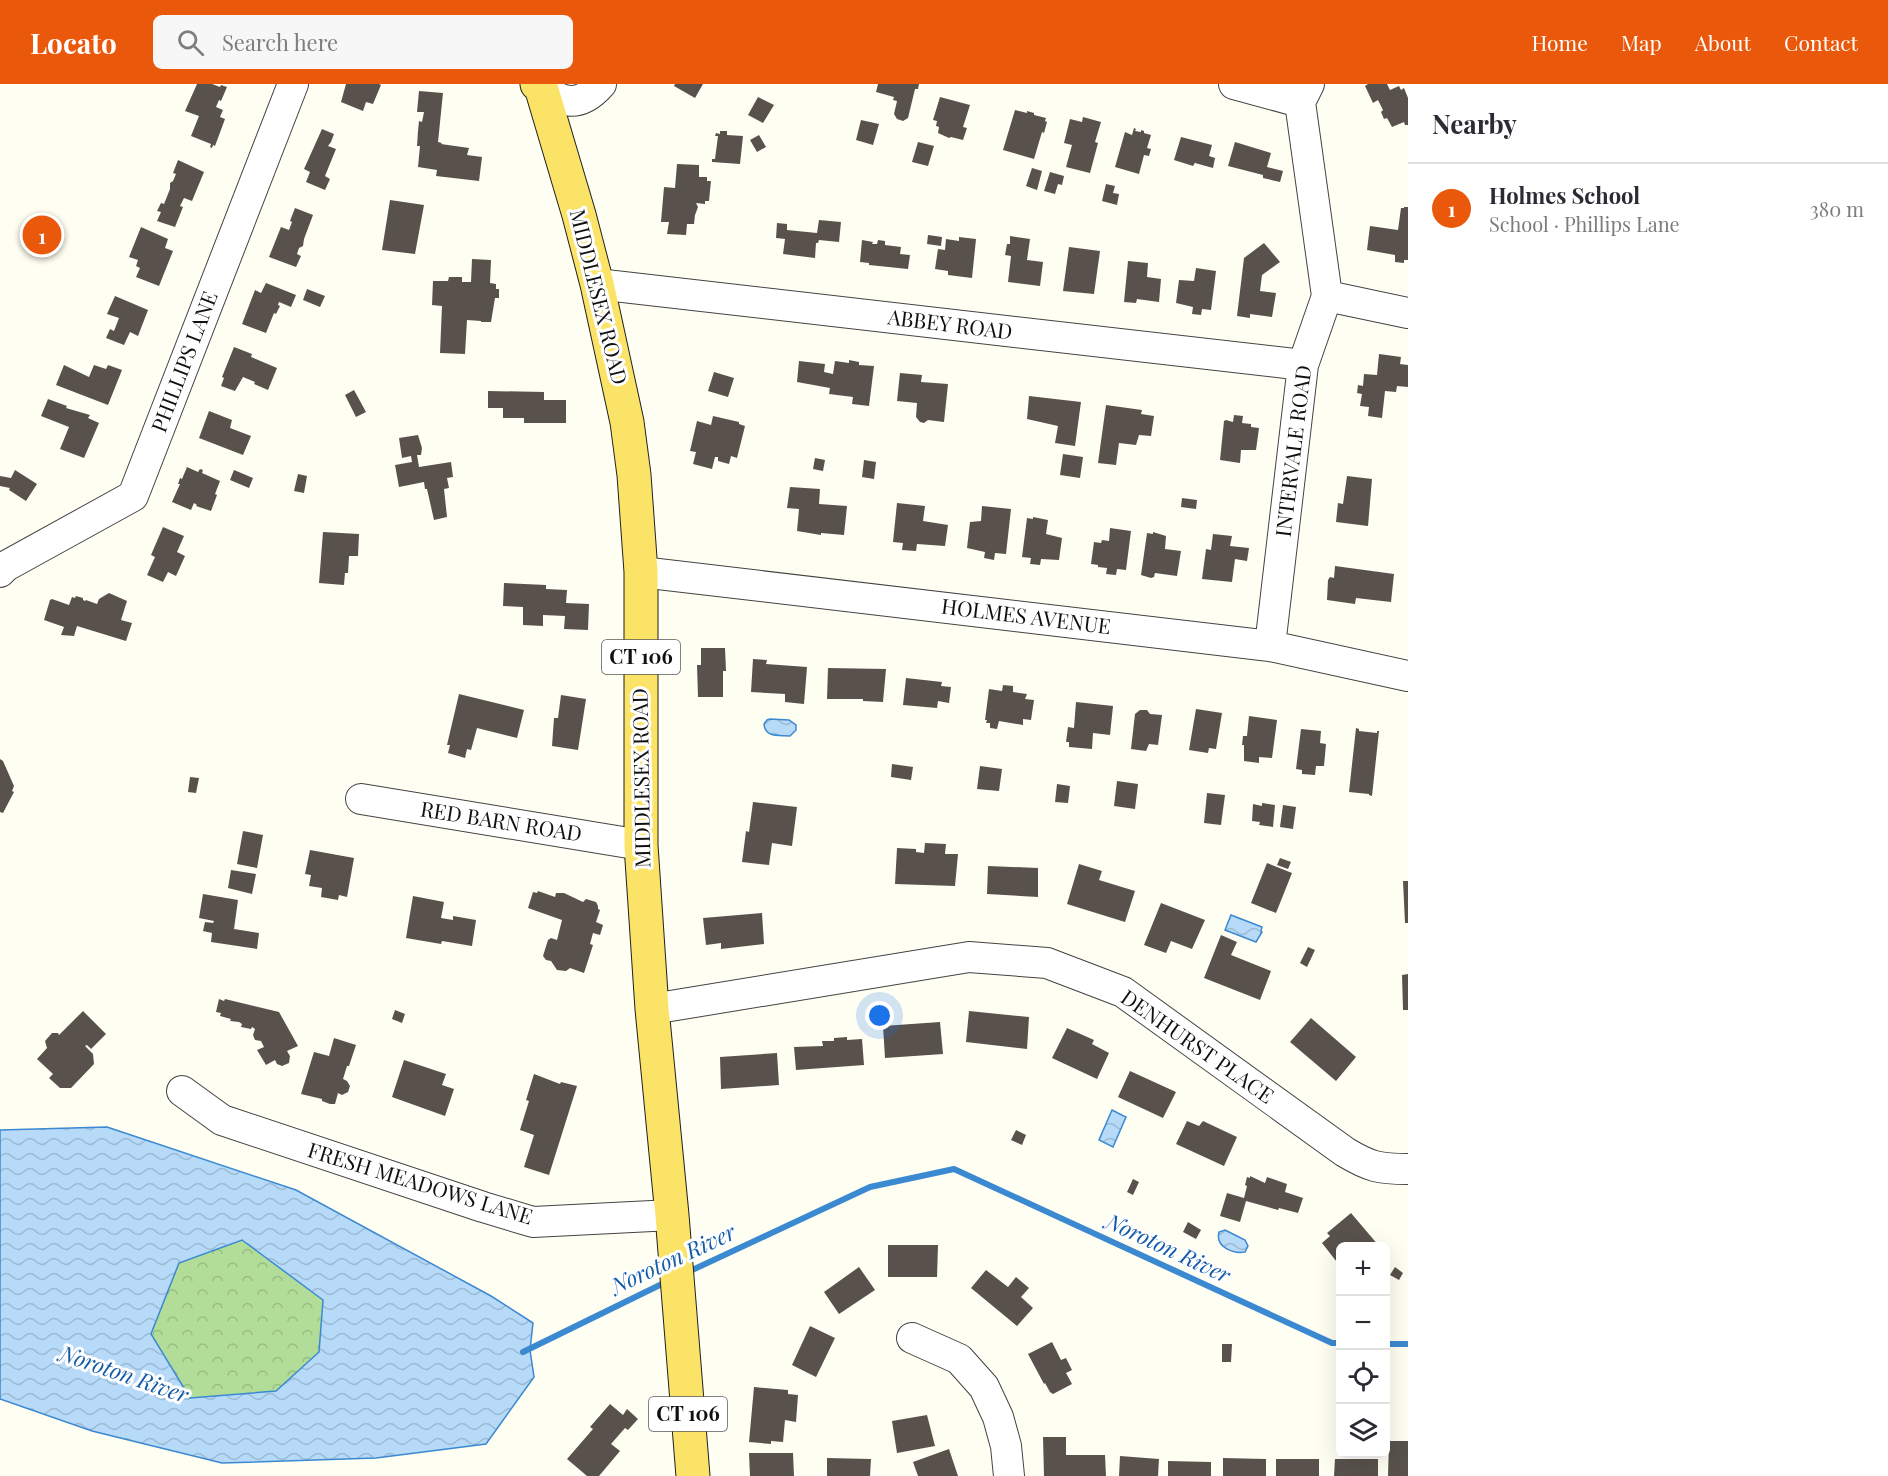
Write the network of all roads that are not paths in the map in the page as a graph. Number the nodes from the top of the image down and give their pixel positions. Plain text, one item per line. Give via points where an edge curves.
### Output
1 (293, 84) edge
2 (601, 84) edge
3 (1234, 84) edge
4 (542, 85) edge
5 (1304, 93) edge
6 (597, 284) junction
7 (1327, 296) junction
8 (1408, 313) edge
9 (1303, 365) junction
10 (0, 572) edge
11 (641, 572) junction
12 (1270, 646) junction
13 (1408, 676) edge
14 (361, 799) dead end
15 (641, 845) junction
16 (652, 1009) junction
17 (182, 1090) dead end
18 (1408, 1169) edge
19 (673, 1226) junction
20 (912, 1338) dead end
21 (693, 1476) edge
22 (1009, 1476) edge

1 - 10 street, PHILLIPS LANE via 133,496
2 - 4 street, MIDDLESEX ROAD via 586,98 574,101 559,99
3 - 5 street
4 - 6 main road, MIDDLESEX ROAD / CT 106
5 - 7 street, INTERVALE ROAD
6 - 9 street, ABBEY ROAD
6 - 11 main road, MIDDLESEX ROAD / CT 106 via 627,422
7 - 8 street
7 - 9 street, INTERVALE ROAD
9 - 12 street, INTERVALE ROAD
11 - 12 street, HOLMES AVENUE
11 - 15 main road, MIDDLESEX ROAD / CT 106
12 - 13 street, HOLMES AVENUE
14 - 15 street, RED BARN ROAD
15 - 16 main road, MIDDLESEX ROAD / CT 106
16 - 18 street, DENHURST PLACE via 969,957 1047,963 1123,992 1365,1164 1382,1169
16 - 19 main road, MIDDLESEX ROAD / CT 106
17 - 19 street, FRESH MEADOWS LANE via 222,1120 533,1222
19 - 21 main road, MIDDLESEX ROAD / CT 106
20 - 22 street via 959,1359 984,1387 998,1417

